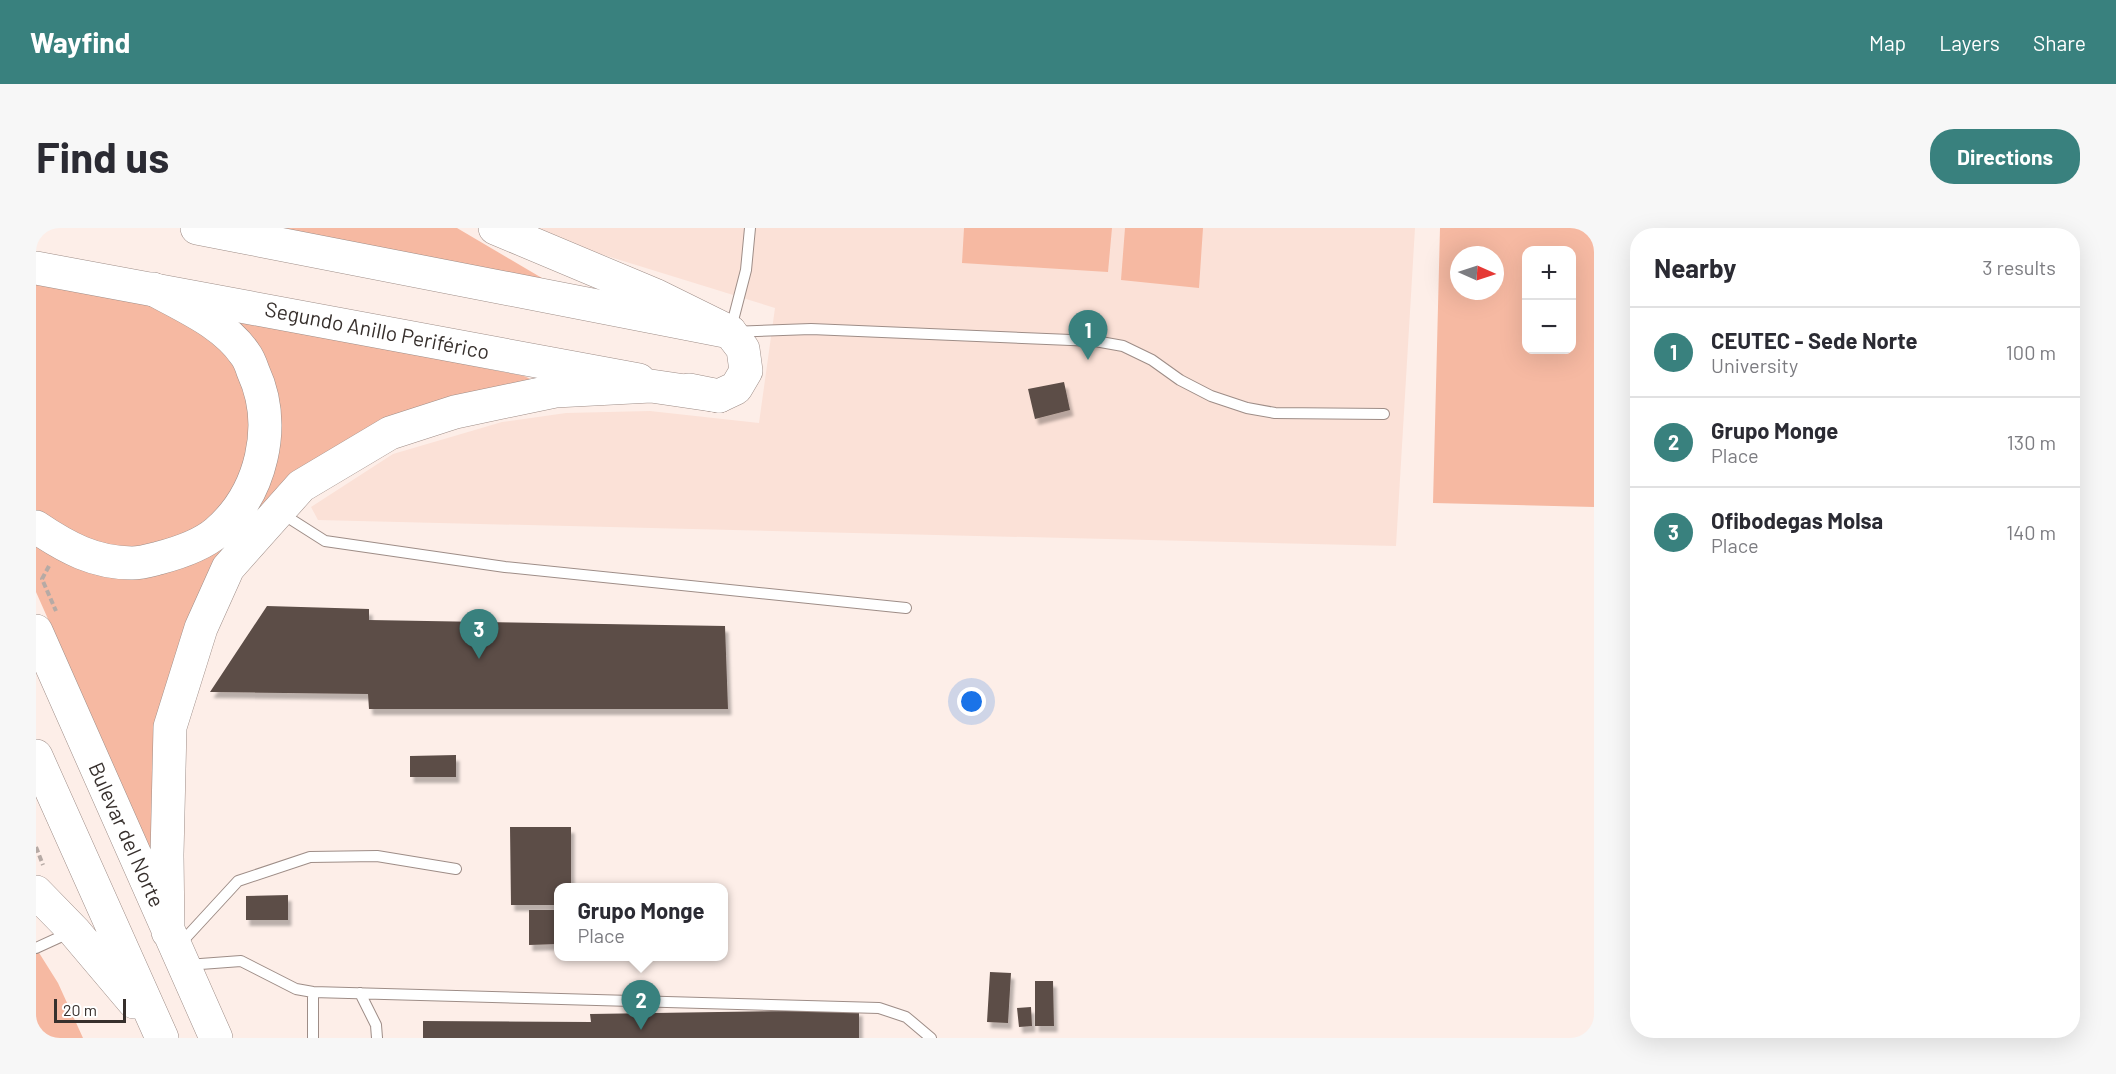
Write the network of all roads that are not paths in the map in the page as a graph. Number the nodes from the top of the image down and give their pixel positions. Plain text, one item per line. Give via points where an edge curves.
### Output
1 (197, 228) edge
2 (495, 228) edge
3 (750, 228) edge
4 (36, 268) edge
5 (153, 288) junction
6 (730, 332) junction
7 (719, 396) junction
8 (1384, 414) dead end
9 (279, 512) junction
10 (36, 527) edge
11 (906, 608) dead end
12 (36, 631) edge
13 (36, 756) edge
14 (456, 869) dead end
15 (52, 912) edge
16 (36, 948) edge
17 (176, 949) junction
18 (313, 992) junction
19 (360, 993) junction
20 (160, 1034) edge
21 (216, 1038) edge
22 (313, 1038) edge
23 (377, 1038) edge
24 (930, 1038) edge

1 - 6 main road
2 - 6 main road via 657,296
3 - 6 lane via 746,270
4 - 5 main road, Segundo Anillo Periférico
5 - 7 main road, Segundo Anillo Periférico
5 - 10 main road via 218,326 245,354 262,389 266,428 259,470 242,506 216,534 179,553 135,564 97,560
6 - 7 main road via 743,350 746,371 736,388
6 - 8 lane via 811,329 1095,341 1123,346 1211,396 1247,408 1275,413
7 - 9 main road via 651,386 555,391 454,412 390,433 301,486
9 - 11 lane via 325,541 505,567
9 - 17 main road via 228,568 201,628 170,728 166,855
12 - 17 main road, Bulevar del Norte
13 - 20 main road
14 - 17 lane via 377,856 310,857 238,881
15 - 16 lane
15 - 20 main road
17 - 18 lane via 241,961 296,989
17 - 21 main road, Bulevar del Norte
18 - 19 lane
18 - 22 lane
19 - 23 lane via 376,1025
19 - 24 lane via 879,1008 906,1017

